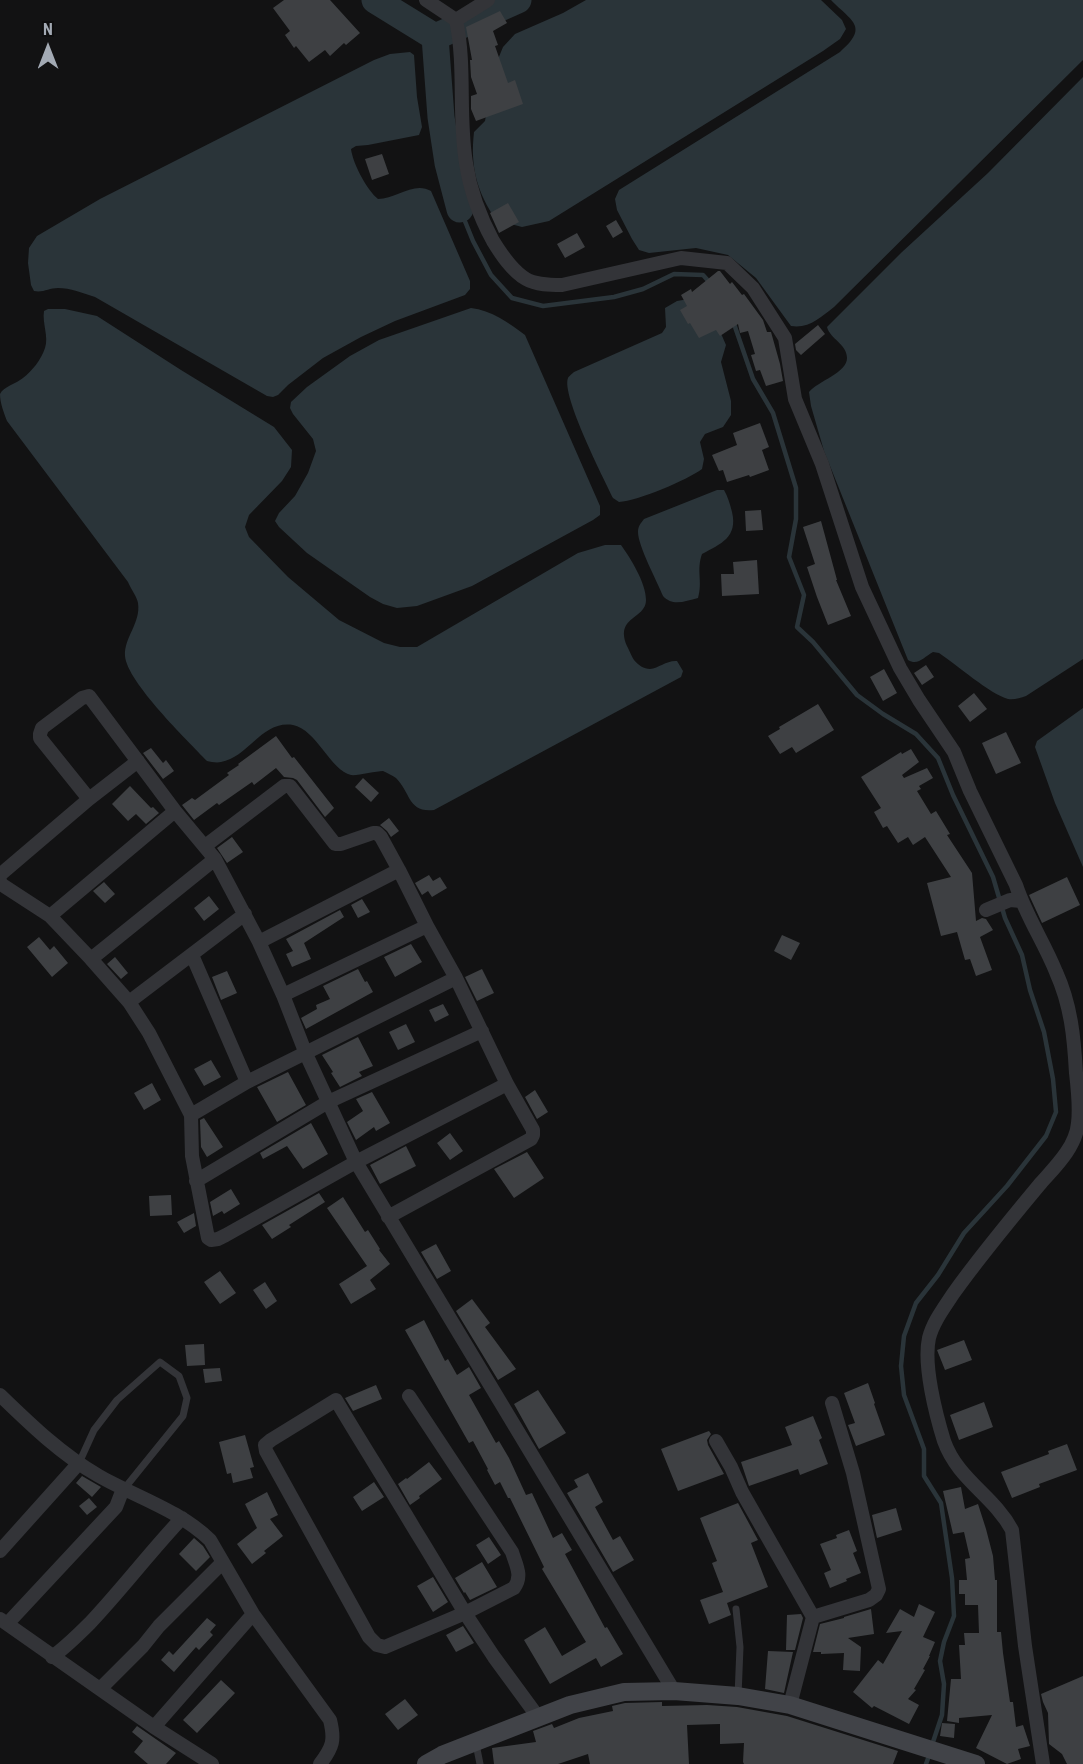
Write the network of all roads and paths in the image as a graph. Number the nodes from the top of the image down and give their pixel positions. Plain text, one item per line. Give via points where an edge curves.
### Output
1 (426, 0) edge
2 (488, 0) edge
3 (457, 21) junction
4 (138, 761) junction
5 (89, 799) junction
6 (176, 811) junction
7 (205, 846) junction
8 (215, 859) junction
9 (399, 870) junction
10 (0, 876) edge
11 (0, 881) edge
12 (1016, 900) junction
13 (989, 908) dead end
14 (245, 914) junction
15 (50, 916) junction
16 (427, 927) junction
17 (259, 942) junction
18 (192, 955) junction
19 (91, 959) junction
20 (456, 978) junction
21 (283, 995) junction
22 (129, 1002) junction
23 (482, 1031) junction
24 (306, 1054) junction
25 (247, 1082) junction
26 (507, 1084) junction
27 (328, 1102) junction
28 (191, 1115) junction
29 (1081, 1127) edge
30 (357, 1162) junction
31 (196, 1181) junction
32 (388, 1217) junction
33 (0, 1395) edge
34 (409, 1396) dead end
35 (832, 1403) dead end
36 (716, 1442) dead end
37 (79, 1463) junction
38 (123, 1489) junction
39 (182, 1518) junction
40 (0, 1551) edge
41 (222, 1563) junction
42 (736, 1609) dead end
43 (465, 1613) junction
44 (253, 1614) junction
45 (813, 1617) junction
46 (4, 1622) edge
47 (52, 1657) junction
48 (100, 1689) junction
49 (674, 1691) junction
50 (738, 1696) junction
51 (790, 1705) junction
52 (538, 1717) junction
53 (154, 1727) junction
54 (475, 1742) junction
55 (212, 1764) edge
56 (320, 1764) edge
57 (426, 1764) edge
58 (480, 1764) edge
59 (976, 1764) edge
60 (1043, 1764) edge

1 - 3 street
2 - 3 street
3 - 12 street via 462,51 463,137 470,185 488,231 514,269 527,280 570,284 681,258 727,263 753,288 785,338 795,399 822,464 862,587 900,668 954,752 1017,885
4 - 5 street
4 - 5 street via 89,696 42,728 40,738
4 - 6 street
5 - 10 street
6 - 7 street
6 - 15 street
7 - 8 street
7 - 9 street via 287,785 334,844 377,833
8 - 14 street
8 - 19 street
9 - 16 street
9 - 17 street
11 - 15 street
12 - 13 street
12 - 29 street via 1056,971 1069,1004
14 - 17 street
14 - 18 street
15 - 19 street
16 - 20 street
16 - 21 street
17 - 21 street
18 - 22 street
18 - 25 street
19 - 22 street
20 - 23 street
20 - 24 street
21 - 24 street
22 - 28 street
23 - 26 street
23 - 27 street
24 - 25 street
24 - 27 street
25 - 28 street
26 - 30 street
26 - 32 street via 533,1130 531,1139
27 - 30 street
27 - 31 street
28 - 31 street
29 - 60 street via 1067,1151 964,1278 929,1338 932,1391 945,1441 956,1465 1005,1517 1012,1530
30 - 31 street via 211,1240
30 - 32 street
32 - 49 street
33 - 37 street
34 - 43 street via 512,1552 519,1574 514,1588
35 - 45 street via 853,1473 879,1589 869,1600
36 - 45 street
37 - 38 street
37 - 38 lane via 94,1430 117,1400 160,1362 179,1376 187,1398 183,1416
37 - 40 street
38 - 39 street
38 - 46 street via 116,1507
39 - 41 street via 210,1540
39 - 47 street via 110,1602
41 - 44 street
41 - 48 street
42 - 50 lane via 740,1637
43 - 43 street via 385,1647 377,1645 369,1637 265,1445 336,1400
43 - 52 street
44 - 53 street
44 - 56 street via 330,1720 332,1743
45 - 51 street
46 - 47 street
47 - 48 street
48 - 53 street
49 - 50 main road
49 - 52 main road via 624,1692
50 - 51 main road
51 - 59 main road
52 - 54 main road
53 - 55 street
54 - 57 main road
54 - 58 lane

